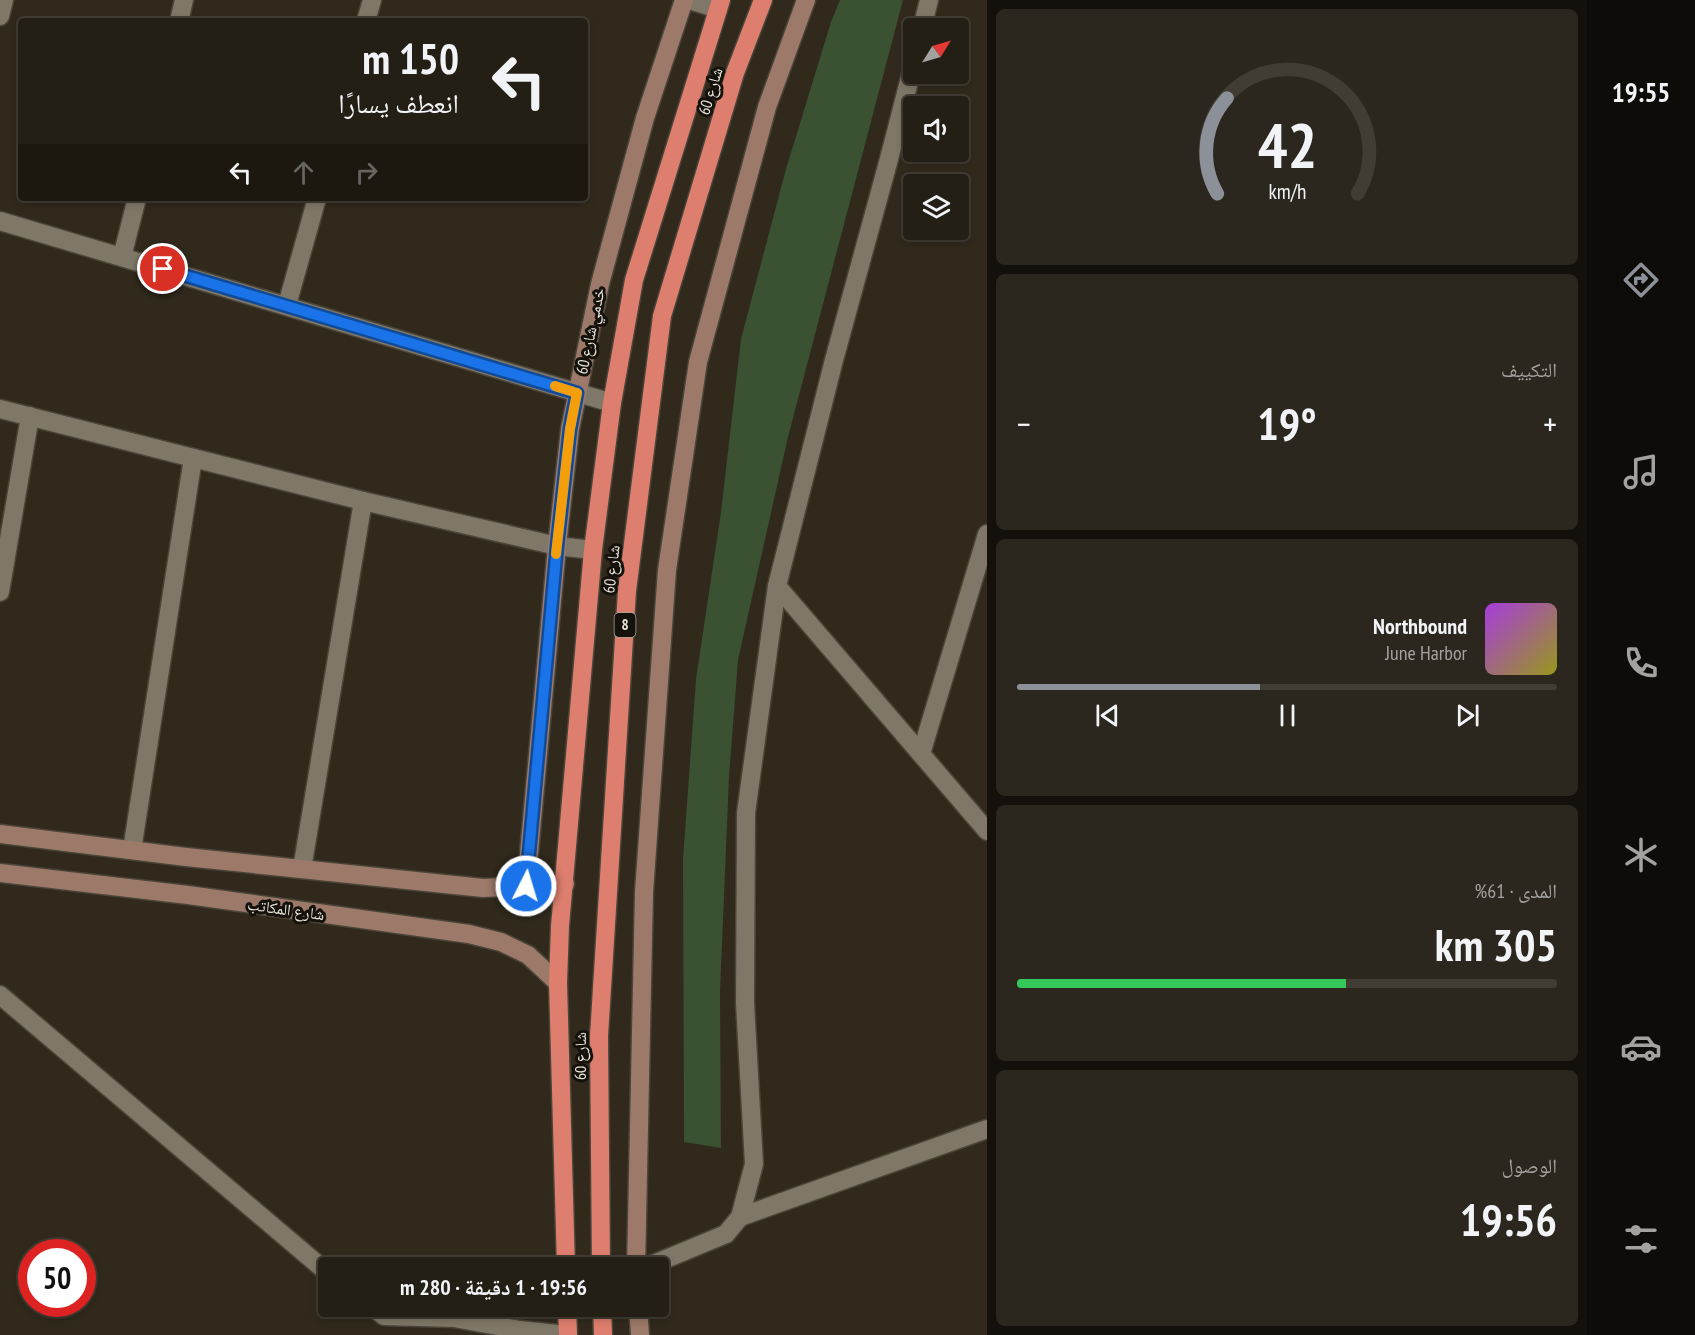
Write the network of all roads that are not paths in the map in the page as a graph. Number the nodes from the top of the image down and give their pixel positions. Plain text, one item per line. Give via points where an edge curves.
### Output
1 (4, 0) edge
2 (184, 0) edge
3 (372, 0) edge
4 (684, 0) edge
5 (689, 0) edge
6 (763, 0) edge
7 (806, 0) edge
8 (929, 0) edge
9 (719, 4) edge
10 (0, 16) edge
11 (180, 18) edge
12 (367, 18) edge
13 (924, 18) edge
14 (908, 84) edge
15 (135, 201) edge
16 (316, 201) edge
17 (0, 221) edge
18 (122, 257) junction
19 (287, 305) junction
20 (577, 393) junction
21 (612, 404) junction
22 (0, 409) edge
23 (30, 416) junction
24 (194, 458) junction
25 (363, 501) junction
26 (557, 546) junction
27 (985, 547) edge
28 (593, 550) junction
29 (777, 586) junction
30 (0, 592) edge
31 (921, 754) junction
32 (987, 831) edge
33 (0, 834) edge
34 (132, 850) junction
35 (302, 869) junction
36 (0, 873) edge
37 (565, 884) junction
38 (526, 886) junction
39 (558, 983) junction
40 (0, 995) edge
41 (987, 1129) edge
42 (740, 1217) junction
43 (566, 1257) edge
44 (601, 1257) edge
45 (635, 1257) edge
46 (669, 1258) edge
47 (318, 1265) edge
48 (419, 1317) edge
49 (567, 1317) edge
50 (602, 1317) edge
51 (639, 1317) edge
52 (515, 1333) edge
53 (567, 1335) edge
54 (603, 1335) edge
55 (640, 1335) edge

1 - 10 street
2 - 11 street
3 - 12 street
4 - 20 main road, خدمي شارع 60 via 645,118 600,284
5 - 9 street
6 - 44 highway, شارع 60 / 8 via 735,73 662,316 627,591 599,1036
7 - 45 main road via 767,107 698,362 667,570 645,892
8 - 13 street
9 - 21 highway, شارع 60 via 634,280
14 - 29 street
15 - 18 street
16 - 19 street
17 - 18 street
18 - 19 street
19 - 20 street
20 - 21 street
20 - 26 main road, خدمي شارع 60
21 - 28 highway, شارع 60
22 - 23 street
23 - 24 street
23 - 30 street
24 - 25 street
24 - 34 street
25 - 26 street
25 - 35 street
26 - 28 street
26 - 38 main road, خدمي شارع 60
27 - 31 street
28 - 37 highway, شارع 60
29 - 31 street
29 - 42 street via 746,813 746,1003 754,1164
31 - 32 street
33 - 34 main road
34 - 35 main road
35 - 38 main road via 483,888
36 - 39 main road, شارع المکاتب via 469,934 501,942 528,955
37 - 38 main road
37 - 39 highway, شارع 60
39 - 43 highway, شارع 60
40 - 47 street
41 - 42 street
42 - 46 street via 726,1234
48 - 52 street via 454,1318
49 - 53 highway
50 - 54 highway
51 - 55 main road
52 - 53 street

